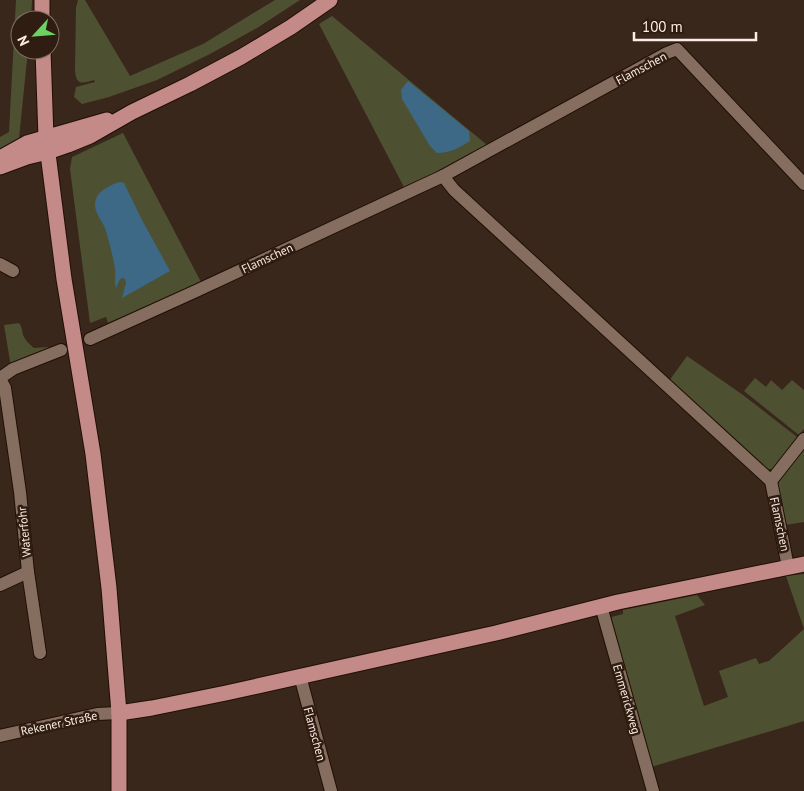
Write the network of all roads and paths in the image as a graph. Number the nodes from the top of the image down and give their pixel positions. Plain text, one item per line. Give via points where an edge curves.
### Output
1 (330, 0) edge
2 (43, 60) edge
3 (47, 145) junction
4 (0, 158) edge
5 (0, 167) edge
6 (443, 176) junction
7 (804, 184) edge
8 (0, 264) edge
9 (13, 271) dead end
10 (90, 339) dead end
11 (61, 350) dead end
12 (0, 378) edge
13 (804, 439) edge
14 (771, 481) junction
15 (804, 564) edge
16 (788, 567) junction
17 (28, 572) junction
18 (0, 585) edge
19 (601, 606) junction
20 (40, 653) dead end
21 (300, 676) junction
22 (119, 712) junction
23 (0, 736) edge
24 (119, 791) edge
25 (331, 791) edge
26 (653, 791) edge

1 - 3 main road via 285,31 190,84 132,112
2 - 3 main road
3 - 4 main road via 27,143
3 - 5 main road
3 - 22 main road via 64,279 93,454
6 - 7 street, Flamschen via 678,49
6 - 10 street, Flamschen
6 - 14 street, Flamschen via 454,190
8 - 9 street
11 - 12 street via 14,368
12 - 17 street, Waterfohr via 5,388
13 - 14 street, Flamschen
14 - 16 street, Flamschen
15 - 16 main road
16 - 19 main road
17 - 18 street, Waterfohr
17 - 20 street, Waterfohr
19 - 21 main road via 496,633
19 - 26 street, Emmerickweg
21 - 22 main road via 152,708
21 - 25 street, Flamschen
22 - 23 street, Rekener Straße via 96,714
22 - 24 main road

